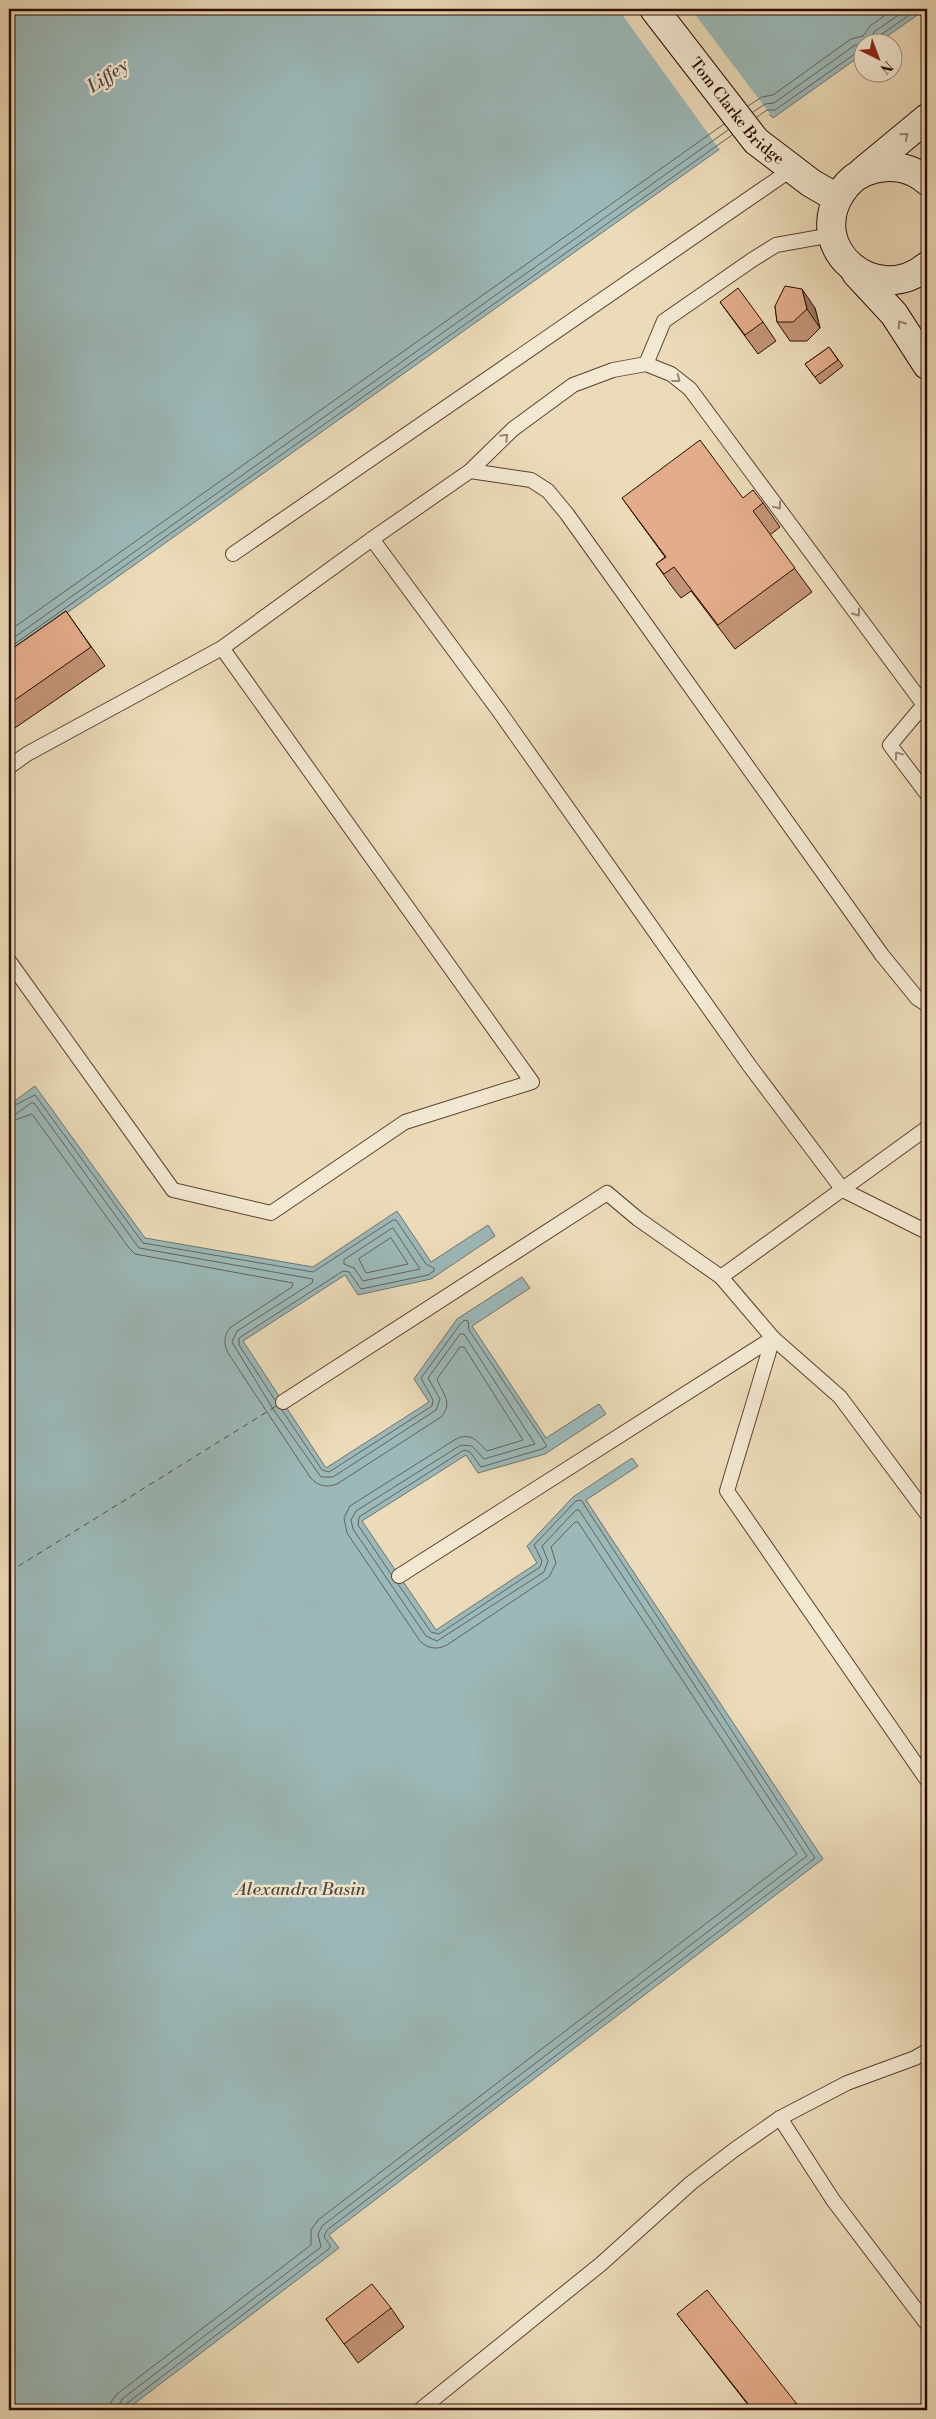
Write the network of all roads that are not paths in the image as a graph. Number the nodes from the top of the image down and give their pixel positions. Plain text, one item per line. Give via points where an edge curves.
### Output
1 (654, 9) edge
2 (927, 118) edge
3 (792, 169) junction
4 (856, 176) junction
5 (927, 182) edge
6 (838, 198) junction
7 (832, 235) junction
8 (845, 260) junction
9 (927, 266) edge
10 (646, 364) junction
11 (927, 365) edge
12 (470, 471) junction
13 (372, 539) junction
14 (233, 554) dead end
15 (222, 648) junction
16 (926, 705) edge
17 (9, 767) edge
18 (927, 794) edge
19 (9, 961) edge
20 (927, 1005) edge
21 (927, 1128) edge
22 (843, 1190) junction
23 (927, 1232) edge
24 (721, 1276) junction
25 (773, 1338) junction
26 (283, 1402) dead end
27 (927, 1514) edge
28 (399, 1576) dead end
29 (927, 1780) edge
30 (923, 2056) edge
31 (780, 2118) junction
32 (927, 2324) edge
33 (420, 2410) edge

1 - 3 main road, Tom Clarke Bridge via 756,141
4 -> 2 main road
3 - 6 main road, Tom Clarke Bridge
3 - 14 lane
4 - 5 main road via 882,166 896,166 910,170
4 - 6 main road
6 - 7 main road via 831,222
7 - 8 main road
7 - 10 lane via 776,245 664,321
8 - 9 main road via 856,271 884,281 899,280
11 -> 8 main road via 894,314
12 -> 10 lane via 513,430 573,385 613,370
10 -> 16 lane via 671,374 690,389
12 - 13 lane
12 - 20 lane via 531,480 548,491 585,538 882,955 917,998
13 - 15 lane
13 - 22 lane via 504,719 748,1065
15 - 17 lane via 26,754
15 - 19 lane via 532,1082 405,1122 271,1213 173,1190
18 -> 16 lane via 890,745
21 - 22 lane
22 - 23 lane
22 - 24 lane
24 - 25 lane
24 - 26 lane via 638,1219 607,1193
25 - 27 lane via 840,1397
25 - 28 lane
25 - 29 lane via 727,1491
30 - 31 lane via 848,2083
31 - 32 lane via 833,2200
31 - 33 lane via 691,2183 601,2264

